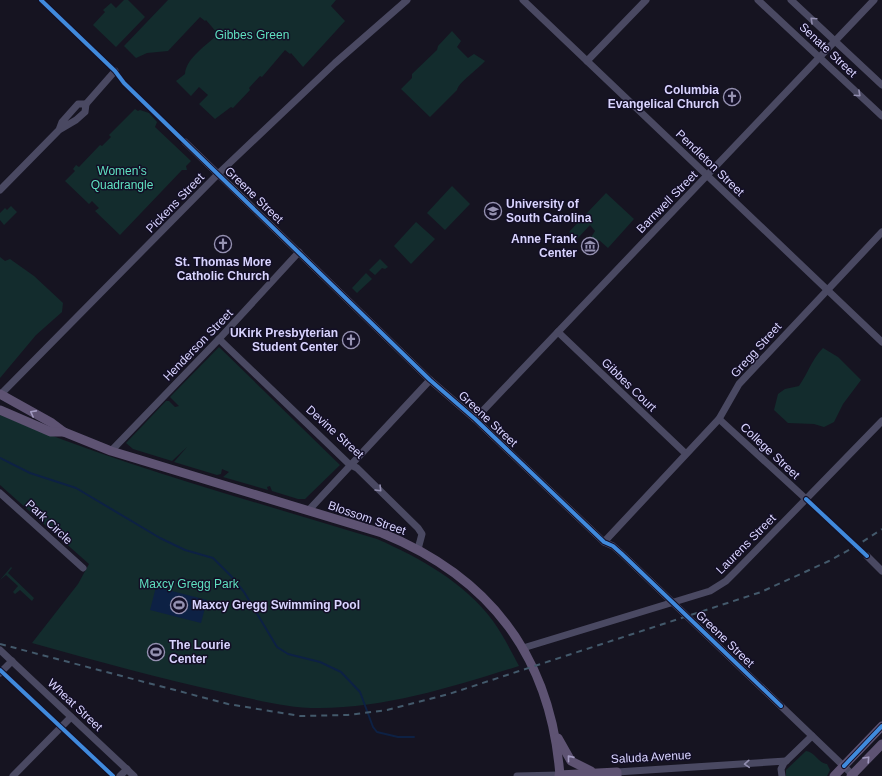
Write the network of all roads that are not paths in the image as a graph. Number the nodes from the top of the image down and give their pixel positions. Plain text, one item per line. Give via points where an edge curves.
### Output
1 (407, 0) edge
2 (523, 0) edge
3 (646, 0) edge
4 (758, 0) edge
5 (791, 0) edge
6 (874, 0) edge
7 (835, 41) junction
8 (819, 58) junction
9 (588, 62) junction
10 (115, 71) dead end
11 (882, 85) edge
12 (882, 116) edge
13 (185, 142) dead end
14 (218, 174) junction
15 (708, 176) junction
16 (0, 190) edge
17 (882, 232) edge
18 (299, 252) junction
19 (827, 290) junction
20 (558, 332) junction
21 (219, 339) junction
22 (882, 342) edge
23 (430, 380) junction
24 (0, 395) edge
25 (0, 410) edge
26 (719, 418) junction
27 (475, 419) junction
28 (882, 421) edge
29 (64, 432) junction
30 (111, 450) junction
31 (685, 453) junction
32 (349, 464) junction
33 (0, 492) edge
34 (806, 499) junction
35 (308, 510) junction
36 (604, 542) junction
37 (418, 549) junction
38 (867, 556) dead end
39 (83, 568) dead end
40 (882, 571) edge
41 (674, 603) junction
42 (523, 648) junction
43 (0, 650) edge
44 (12, 661) junction
45 (0, 673) edge
46 (71, 717) junction
47 (882, 726) edge
48 (556, 734) junction
49 (812, 736) junction
50 (882, 744) edge
51 (786, 761) junction
52 (844, 766) junction
53 (127, 769) junction
54 (594, 772) junction
55 (617, 774) edge
56 (560, 775) edge
57 (853, 775) edge
58 (13, 776) edge
59 (120, 776) edge
60 (134, 776) edge
61 (517, 776) edge
62 (782, 776) edge
63 (834, 776) edge

1 - 14 street, Pickens Street via 335,63
2 - 9 street, Pendleton Street
3 - 9 street
4 - 8 street, Senate Street
7 -> 5 street, Senate Street
6 - 7 street, Barnwell Street
7 - 8 street, Barnwell Street
7 - 11 street, Senate Street
8 -> 12 street, Senate Street
8 - 15 street, Barnwell Street
9 - 15 street, Pendleton Street
10 - 16 street via 86,104 86,112 59,130
13 - 14 street, Greene Street
14 - 18 street, Greene Street
14 - 24 street, Pickens Street
15 - 19 street, Pendleton Street
15 - 20 street, Barnwell Street
17 - 19 street, Gregg Street
18 - 21 street, Henderson Street
18 - 23 street, Greene Street
19 - 22 street, Pendleton Street
19 - 26 street, Gregg Street via 739,384
20 - 27 street, Barnwell Street
20 - 31 street, Gibbes Court
21 - 30 street, Henderson Street
21 - 32 street, Devine Street
23 - 27 street, Greene Street
23 - 32 street
29 -> 24 main road, Blossom Street
25 - 29 main road, Blossom Street via 50,432
26 - 31 street, Gregg Street
26 - 34 street, College Street
27 - 36 street, Greene Street
28 - 34 street, Laurens Street
29 - 30 main road, Blossom Street
30 - 35 main road, Blossom Street
31 - 36 street, Gregg Street
32 - 35 street
32 -> 37 street, Devine Street via 357,468 422,534
33 - 39 street, Park Circle
34 - 41 street, Laurens Street via 726,581 710,591
35 - 37 main road, Blossom Street via 382,533
36 - 41 street, Greene Street via 613,546
37 - 42 main road, Blossom Street via 471,587 499,615
38 - 40 street
41 - 42 street, Laurens Street
41 - 49 street, Greene Street
42 - 48 main road, Blossom Street via 543,691
43 - 44 street, Wheat Street
44 - 45 street
44 - 46 street, Wheat Street
46 - 53 street, Wheat Street
46 - 58 street
47 - 52 main road
54 -> 48 main road via 571,761
48 - 56 main road, Blossom Street
49 - 51 street
49 - 52 street, Greene Street
57 -> 50 main road
51 -> 55 street, Saluda Avenue
51 - 62 street via 781,769
52 - 57 street, Greene Street
52 - 63 main road
53 - 59 street
53 - 60 street, Wheat Street
54 - 55 main road, Saluda Avenue
54 - 56 main road, Saluda Avenue
56 - 61 street, Saluda Avenue

